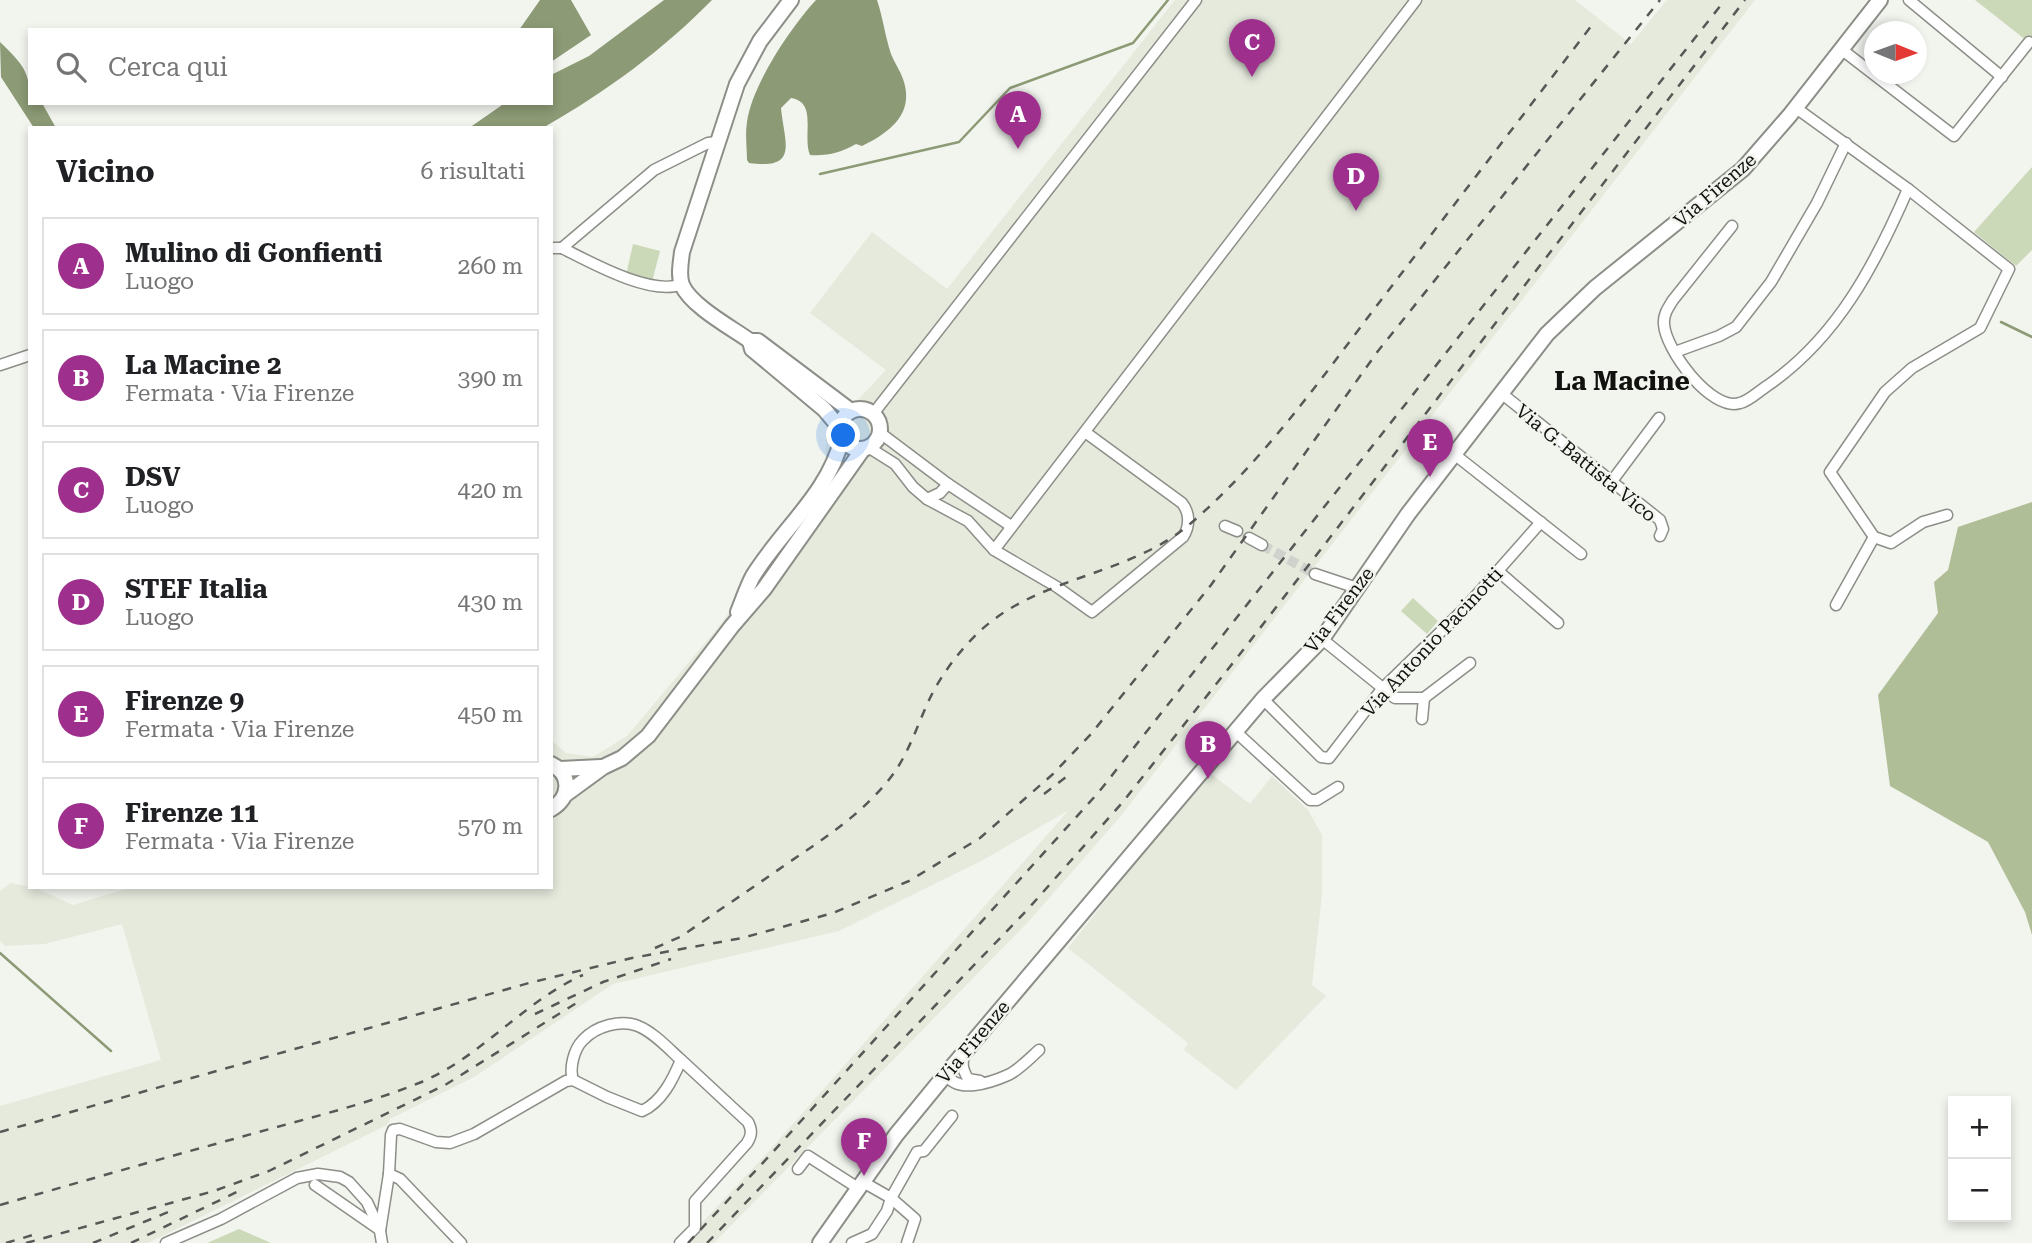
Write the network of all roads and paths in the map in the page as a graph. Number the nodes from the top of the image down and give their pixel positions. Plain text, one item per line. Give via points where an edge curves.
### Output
1 (791, 0) edge
2 (1196, 0) edge
3 (1416, 0) edge
4 (1880, 0) edge
5 (1909, 0) edge
6 (2029, 42) dead end
7 (1841, 49) junction
8 (2002, 77) junction
9 (1796, 108) junction
10 (717, 142) junction
11 (1846, 143) junction
12 (1908, 189) junction
13 (1732, 226) dead end
14 (557, 248) edge
15 (682, 284) junction
16 (750, 341) junction
17 (1675, 352) junction
18 (28, 356) edge
19 (0, 365) edge
20 (1501, 393) junction
21 (851, 411) junction
22 (873, 414) junction
23 (1659, 418) dead end
24 (880, 432) junction
25 (1085, 432) junction
26 (841, 433) junction
27 (865, 448) junction
28 (1454, 454) junction
29 (1612, 481) junction
30 (948, 484) junction
31 (927, 499) junction
32 (1947, 515) dead end
33 (1541, 523) junction
34 (1011, 526) junction
35 (1225, 526) dead end
36 (1237, 531) dead end
37 (1660, 536) dead end
38 (1874, 537) junction
39 (1249, 538) dead end
40 (1262, 545) tunnel mouth
41 (994, 550) junction
42 (1581, 554) dead end
43 (1498, 571) junction
44 (1315, 574) tunnel mouth
45 (1357, 588) junction
46 (1836, 605) dead end
47 (1558, 623) dead end
48 (732, 626) junction
49 (1322, 639) junction
50 (1470, 663) dead end
51 (1382, 689) junction
52 (1424, 698) junction
53 (1263, 699) junction
54 (1422, 719) dead end
55 (1236, 732) junction
56 (556, 766) edge
57 (603, 767) junction
58 (1338, 787) dead end
59 (566, 794) junction
60 (553, 808) edge
61 (969, 1047) junction
62 (1039, 1050) dead end
63 (681, 1060) junction
64 (946, 1074) junction
65 (573, 1080) junction
66 (966, 1083) junction
67 (931, 1092) junction
68 (952, 1116) dead end
69 (798, 1169) dead end
70 (389, 1174) junction
71 (315, 1185) dead end
72 (860, 1185) junction
73 (891, 1198) junction
74 (386, 1200) junction
75 (367, 1202) junction
76 (380, 1231) junction
77 (166, 1243) edge
78 (382, 1243) edge
79 (461, 1243) edge
80 (680, 1243) edge
81 (820, 1243) edge
82 (852, 1243) edge
83 (907, 1243) edge

1 - 10 main road via 760,41 737,84
2 - 22 street
3 - 25 street
4 - 7 main road, Via Firenze
5 - 8 street
6 - 8 street
7 - 8 street via 1954,136
7 - 9 main road, Via Firenze
9 - 11 street
9 - 20 main road, Via Firenze via 1743,169 1595,288 1547,334
10 - 14 street via 708,142 654,170
10 - 15 main road via 682,252
11 - 12 street
11 - 17 street via 1771,282 1735,327
12 - 17 street via 1866,278 1839,318 1781,376 1741,403 1732,404 1697,383
12 - 38 street via 2009,269 1980,328 1912,368 1885,392 1830,472
13 - 17 street via 1666,311 1665,333
14 - 15 street via 625,279 672,289
15 - 16 main road via 692,298
16 - 21 main road via 758,341
16 - 26 main road via 752,349 824,409
18 - 19 street
20 - 28 main road, Via Firenze
20 - 29 street, Via G. Battista Vico
21 - 22 main road via 863,409
21 - 26 main road via 843,418
22 - 24 main road
23 - 29 street
24 - 27 main road
24 - 30 street
25 - 34 street
25 - 41 street via 1182,503 1187,510 1187,531 1092,612
26 - 27 main road via 851,447
26 - 48 main road via 838,457 828,477 753,577
27 - 31 street via 895,464
27 - 48 main road
28 - 33 street
28 - 45 main road, Via Firenze
29 - 37 street, Via G. Battista Vico via 1660,520
30 - 31 street
30 - 34 street
31 - 41 street via 968,521
32 - 38 street via 1923,522 1891,543
33 - 42 street
33 - 43 street, Via Antonio Pacinotti
34 - 41 street
35 - 36 street
38 - 46 street
39 - 40 street
43 - 47 street
43 - 51 street, Via Antonio Pacinotti
44 - 45 street
45 - 49 main road, Via Firenze
48 - 57 main road via 648,736
49 - 51 street
49 - 53 main road, Via Firenze
50 - 52 street
51 - 52 street via 1395,698
51 - 53 street, Via Antonio Pacinotti via 1325,759
52 - 54 street
53 - 55 main road, Via Firenze
55 - 58 street via 1310,800
55 - 61 main road, Via Firenze
56 - 57 main road
56 - 59 main road via 566,781
57 - 59 main road
59 - 60 main road
61 - 64 main road, Via Firenze
61 - 66 street via 962,1059
62 - 66 street via 1010,1074
63 - 65 street via 655,1105 642,1111
63 - 65 street via 640,1027 618,1022 582,1040 570,1072
63 - 80 street via 748,1122 751,1137 695,1200 695,1228
64 - 66 street
64 - 67 main road, Via Firenze
65 - 70 street via 450,1143 396,1128 391,1135
66 - 67 street
67 - 72 main road, Via Firenze
68 - 73 street via 924,1151 916,1152
69 - 72 street via 808,1156
70 - 74 street
70 - 79 street via 400,1179
71 - 76 street
72 - 73 street
72 - 81 main road, Via Firenze
73 - 82 street via 872,1234
73 - 83 street via 915,1219
74 - 75 street via 378,1206
74 - 76 street
75 - 76 street
75 - 77 street via 340,1177 307,1174
76 - 78 street

